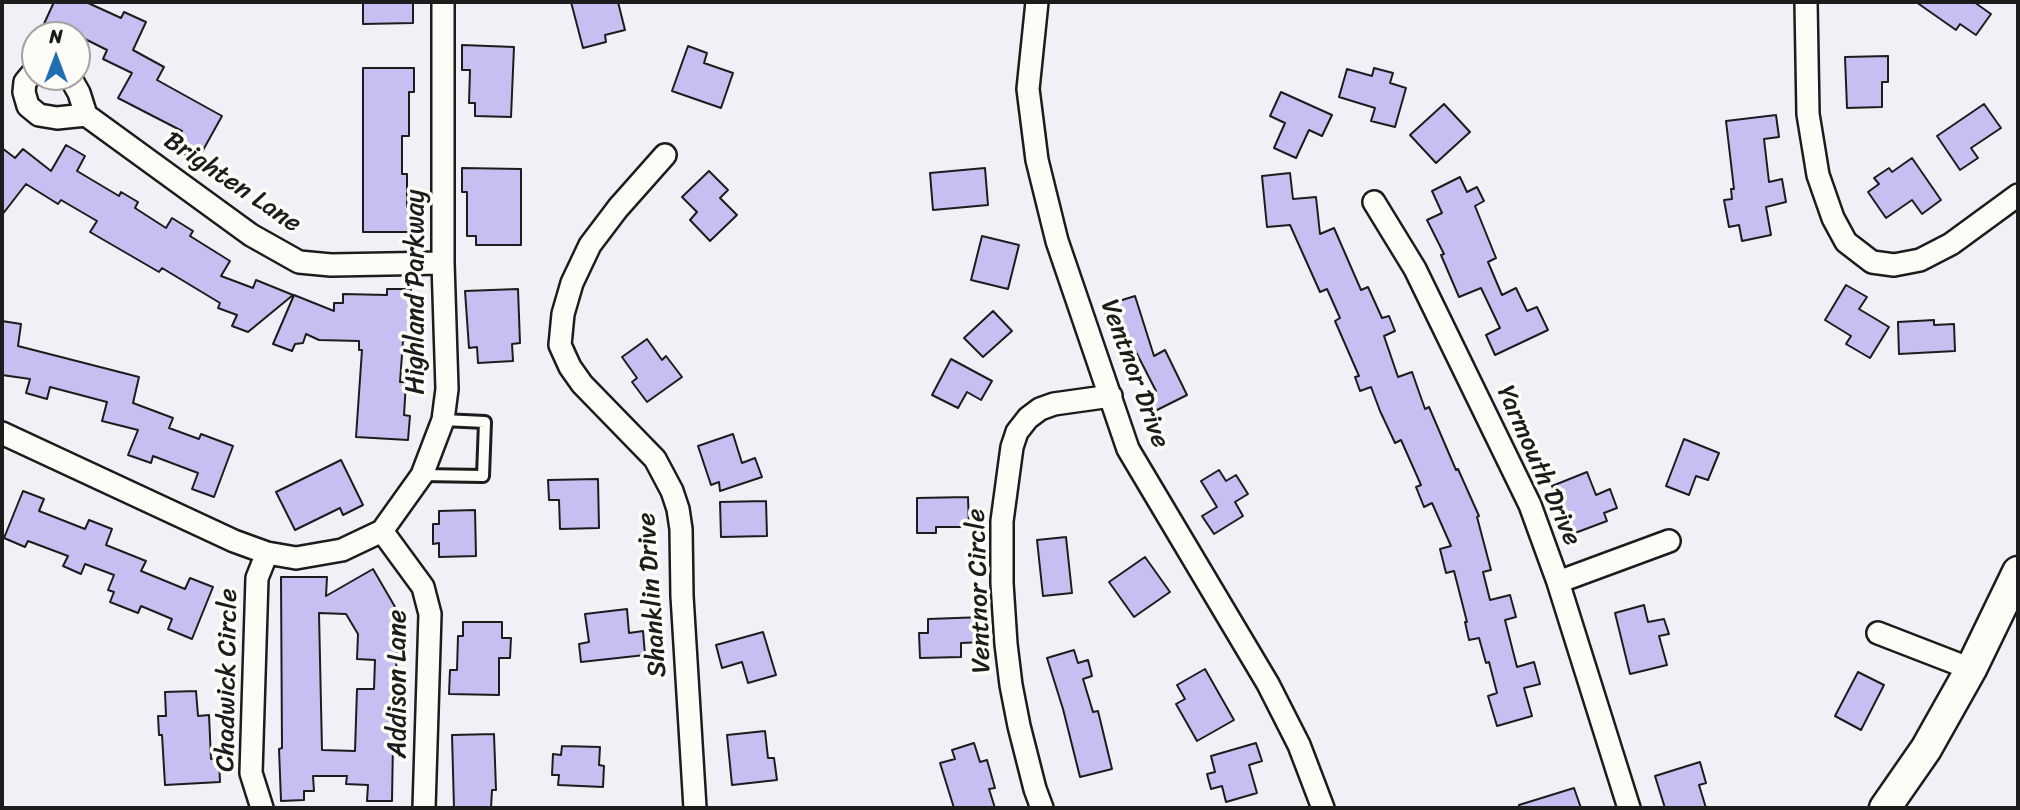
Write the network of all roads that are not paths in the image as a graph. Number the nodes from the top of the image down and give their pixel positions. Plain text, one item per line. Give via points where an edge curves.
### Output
1 (443, 2) edge
2 (1037, 2) edge
3 (1806, 2) edge
4 (24, 91) edge
5 (78, 91) edge
6 (86, 115) junction
7 (665, 155) dead end
8 (2018, 195) edge
9 (1374, 202) dead end
10 (443, 262) junction
11 (1111, 396) junction
12 (443, 420) junction
13 (2, 433) edge
14 (422, 475) junction
15 (382, 531) junction
16 (1669, 541) dead end
17 (267, 553) junction
18 (2018, 572) edge
19 (1558, 582) junction
20 (1878, 634) dead end
21 (1971, 669) junction
22 (262, 808) edge
23 (424, 808) edge
24 (695, 808) edge
25 (1042, 808) edge
26 (1323, 808) edge
27 (1629, 808) edge
28 (1885, 808) edge

1 - 10 street, Highland Parkway
2 - 11 street, Ventnor Drive via 1028,89 1038,160 1057,241
3 - 8 street via 1808,114 1818,175 1846,242 1872,262 1894,265 1920,260 1951,244
4 - 6 street via 29,106 39,115
5 - 6 street
6 - 10 street, Brighten Lane via 251,236 299,262
7 - 24 street, Shanklin Drive via 590,245 563,314 561,345 582,384 655,459 678,509
9 - 19 street, Yarmouth Drive via 1415,269 1530,505
10 - 12 street, Highland Parkway via 447,389
11 - 25 street, Ventnor Circle via 1040,409 1017,432 1012,447 1002,521 1006,644 1019,726
11 - 26 street, Ventnor Drive via 1128,449 1268,684 1299,745
12 - 14 street, Highland Parkway
12 - 14 lane via 485,422 483,476
13 - 17 street, Highland Parkway
14 - 15 street, Highland Parkway
15 - 17 street, Highland Parkway via 342,550 296,558
15 - 23 street, Addison Lane via 423,587 430,614
16 - 19 street
17 - 22 street, Chadwick Circle via 257,578 251,773
18 - 21 main road
19 - 27 street, Yarmouth Drive
20 - 21 street
21 - 28 main road via 1926,749

